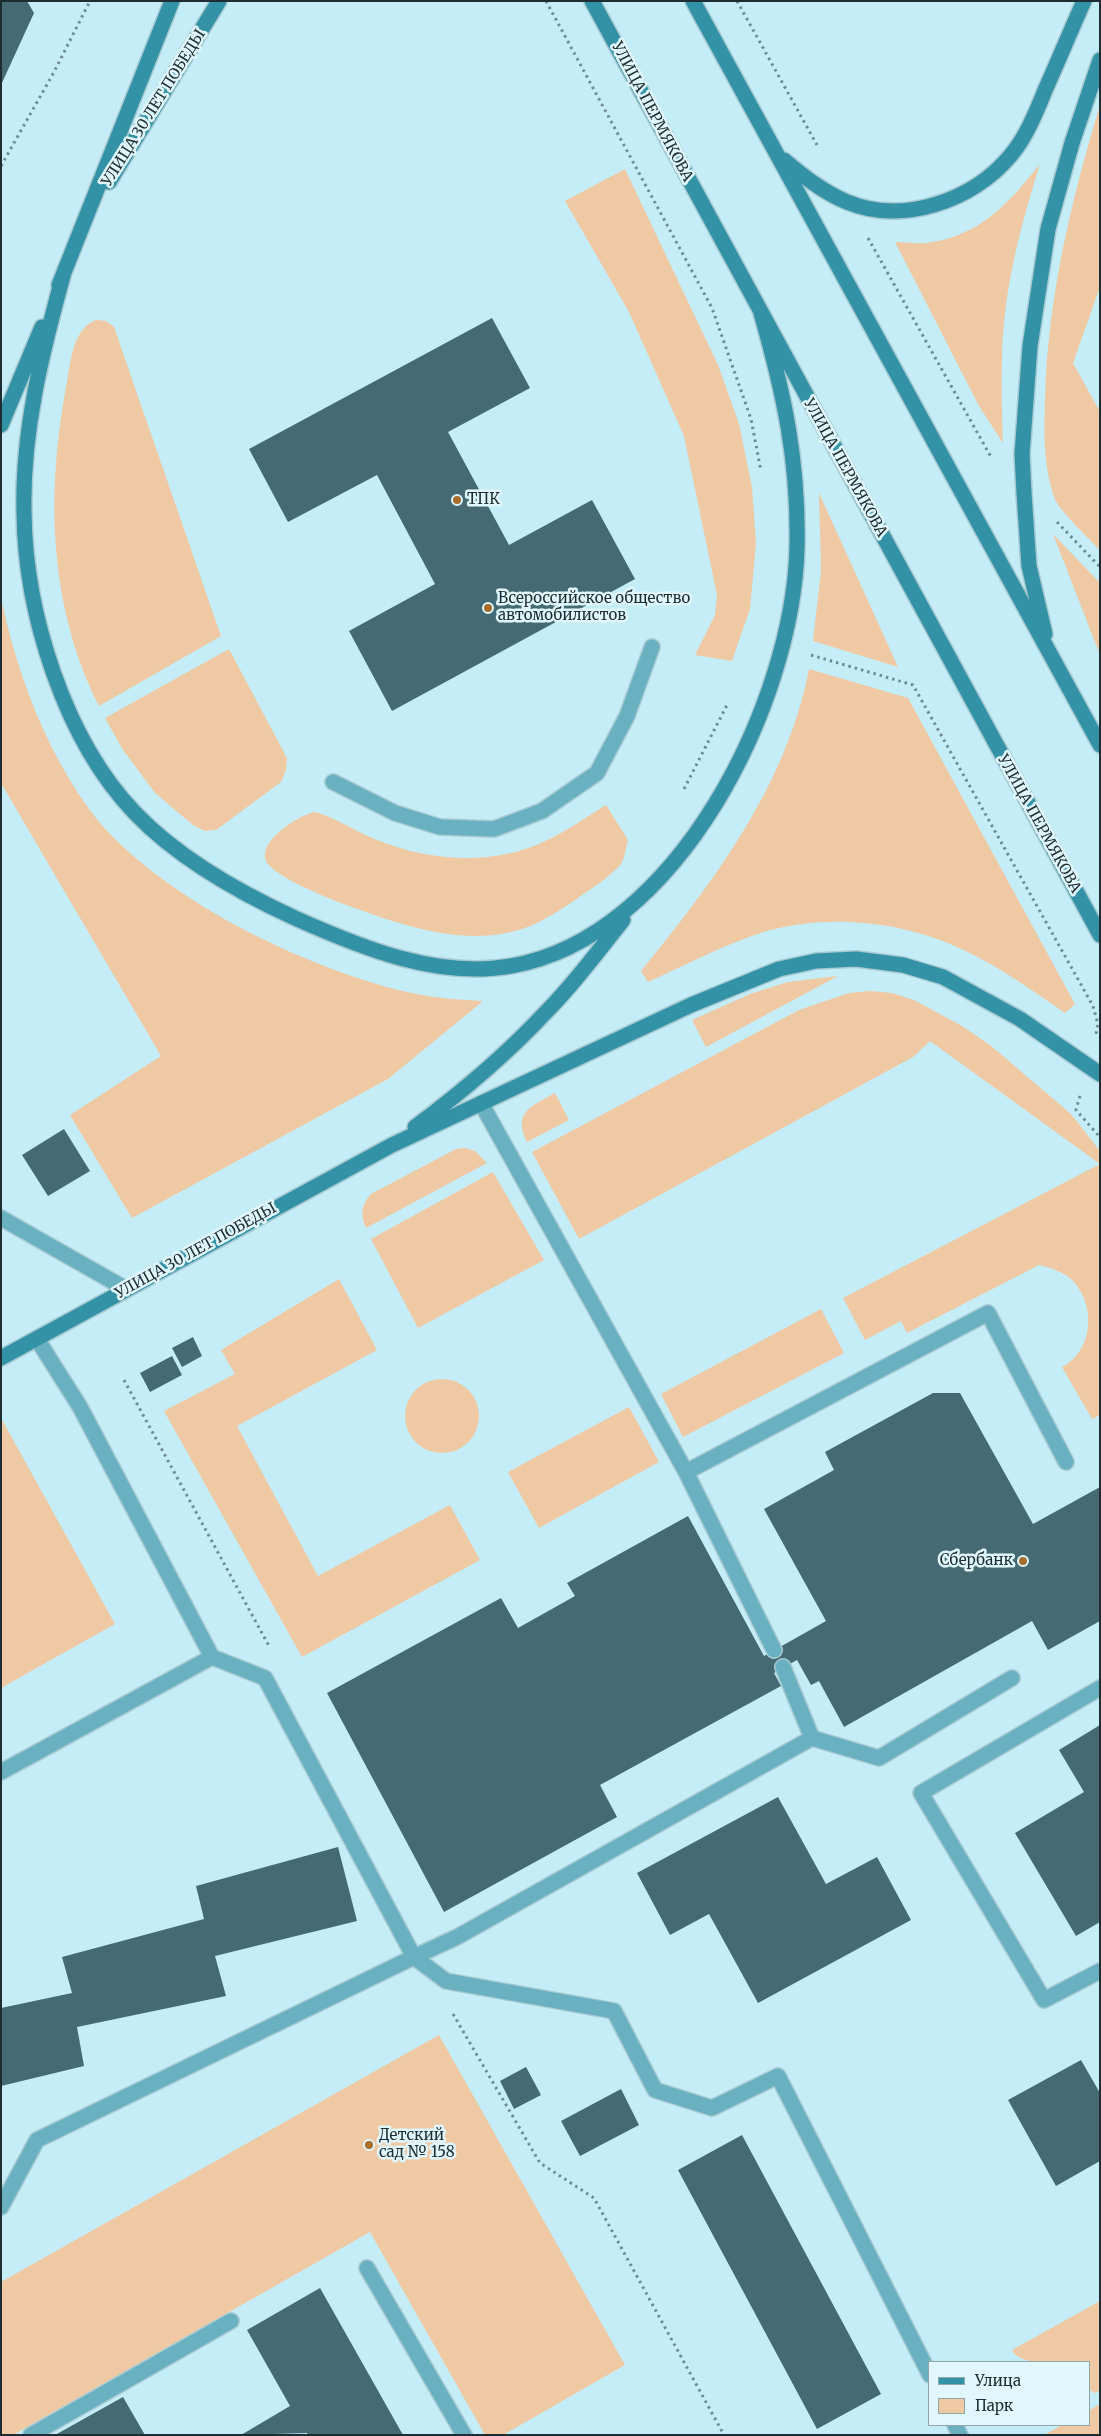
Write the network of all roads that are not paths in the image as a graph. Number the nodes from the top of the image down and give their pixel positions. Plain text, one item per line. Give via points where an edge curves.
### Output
1 (172, 1) edge
2 (219, 1) edge
3 (592, 1) edge
4 (694, 1) edge
5 (1084, 1) edge
6 (1100, 60) edge
7 (778, 154) junction
8 (89, 215) junction
9 (62, 276) junction
10 (761, 313) junction
11 (1, 425) edge
12 (652, 647) dead end
13 (1050, 654) junction
14 (1100, 745) edge
15 (333, 782) dead end
16 (637, 901) junction
17 (1100, 935) edge
18 (1094, 1070) edge
19 (482, 1103) junction
20 (392, 1145) junction
21 (1, 1218) edge
22 (126, 1289) junction
23 (37, 1339) junction
24 (1, 1358) edge
25 (1066, 1462) dead end
26 (686, 1472) junction
27 (774, 1650) dead end
28 (212, 1657) junction
29 (783, 1667) dead end
30 (1012, 1678) dead end
31 (1100, 1688) edge
32 (812, 1738) junction
33 (1, 1772) edge
34 (414, 1957) junction
35 (1100, 1971) edge
36 (1, 2207) edge
37 (366, 2268) dead end
38 (231, 2321) dead end
39 (928, 2371) edge
40 (31, 2435) edge
41 (464, 2435) edge

1 - 8 street, УЛИЦА 30 ЛЕТ ПОБЕДЫ
2 - 8 street, УЛИЦА 30 ЛЕТ ПОБЕДЫ
3 - 10 street, УЛИЦА ПЕРМЯКОВА
4 - 7 street
5 - 7 street via 1034,116 1011,155 978,186 938,205 894,211 847,202 810,181
6 - 13 street via 1048,229 1030,346 1022,454 1024,492 1029,566
7 - 13 street
8 - 9 street, УЛИЦА 30 ЛЕТ ПОБЕДЫ
9 - 11 street, УЛИЦА 30 ЛЕТ ПОБЕДЫ
9 - 16 street via 30,431 24,509 30,579 46,646 69,709 99,765 134,812 176,848 259,900 357,943 429,964 482,969 536,960 604,927
10 - 16 street via 779,375 793,450 797,551 782,648 762,708 722,790 681,853
10 - 17 street, УЛИЦА ПЕРМЯКОВА
12 - 15 lane via 628,716 597,773 542,811 494,829 440,827 395,813
13 - 14 street
16 - 20 street via 578,977 511,1048
18 - 19 street via 1020,1019 943,977 903,965 856,959 816,961 779,969 731,988
19 - 20 street
19 - 26 lane
20 - 22 street, УЛИЦА 30 ЛЕТ ПОБЕДЫ
21 - 22 lane
22 - 23 street, УЛИЦА 30 ЛЕТ ПОБЕДЫ
23 - 24 street, УЛИЦА 30 ЛЕТ ПОБЕДЫ
23 - 28 lane via 80,1407
25 - 26 lane via 988,1313
26 - 27 lane
28 - 33 lane
28 - 34 lane via 265,1678
29 - 32 lane
30 - 32 lane via 879,1758
31 - 35 lane via 921,1793 1044,2000
32 - 34 lane via 458,1937
34 - 36 lane via 37,2140
34 - 39 lane via 446,1981 614,2011 655,2090 712,2108 778,2076
37 - 41 lane
38 - 40 lane

